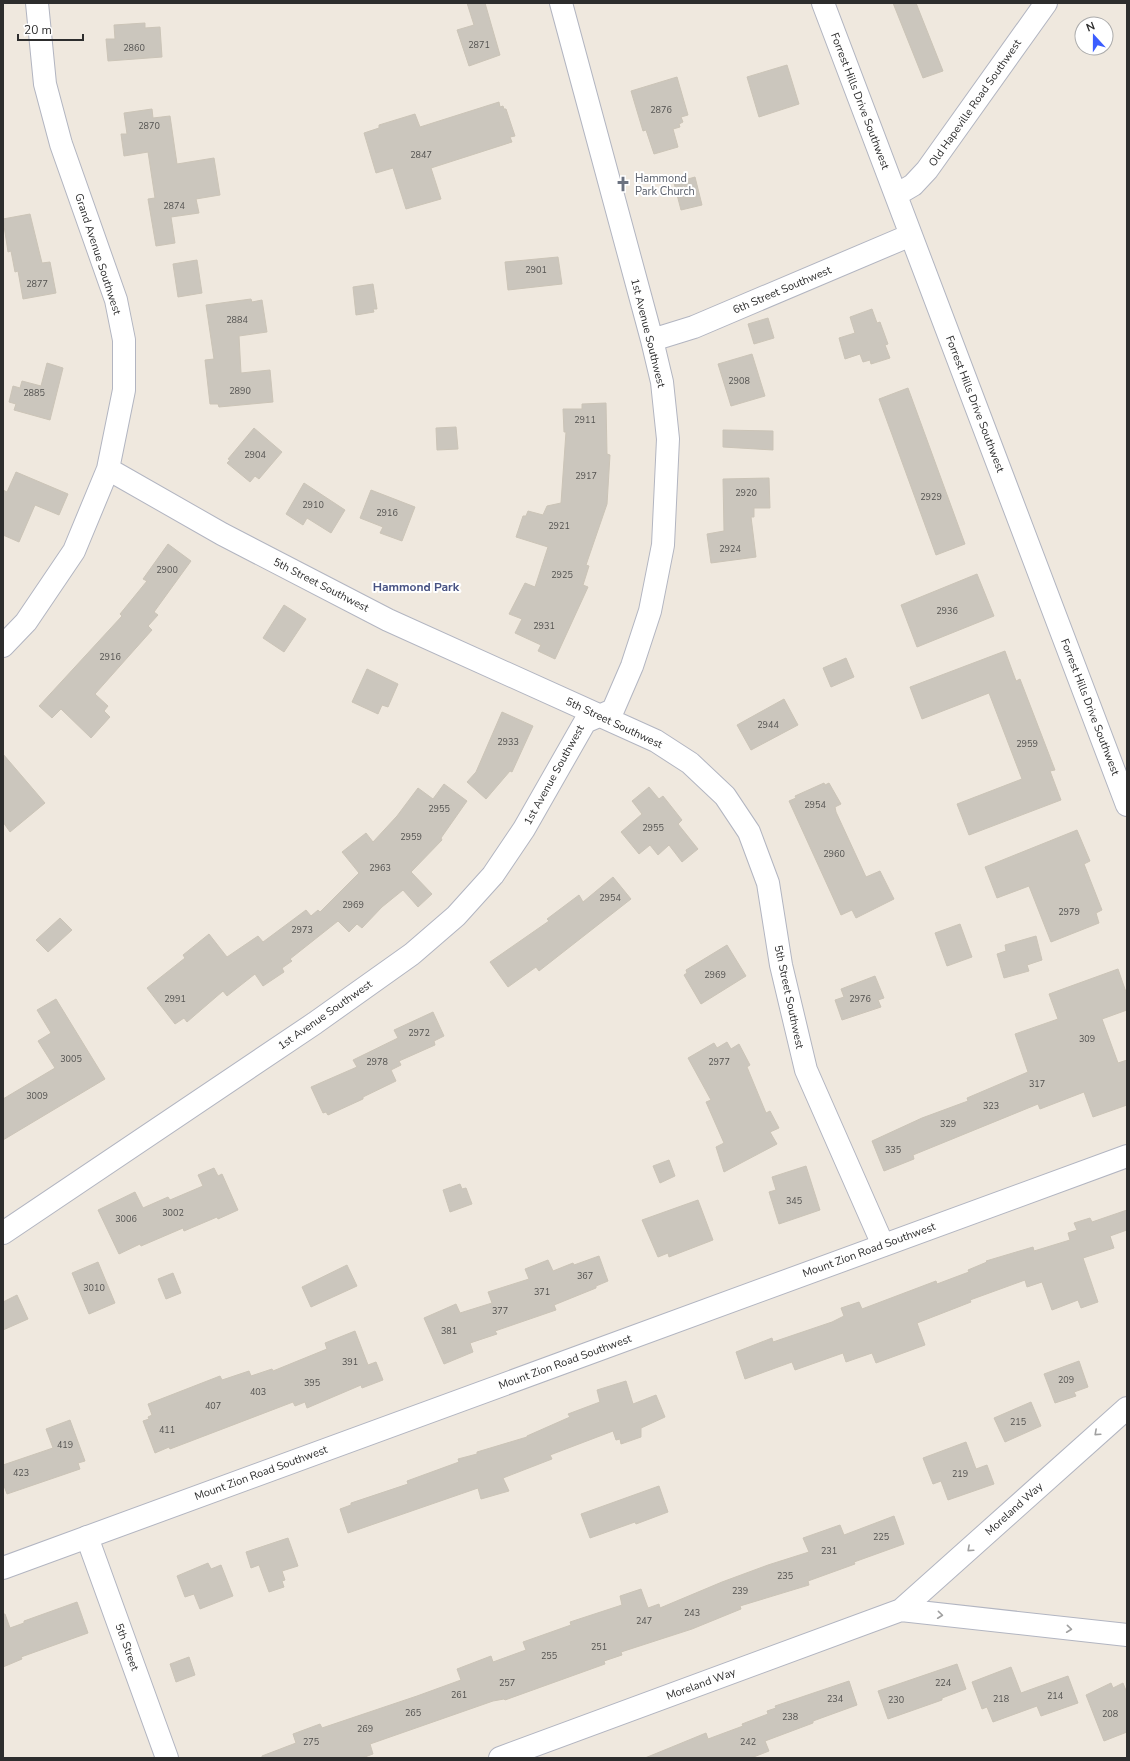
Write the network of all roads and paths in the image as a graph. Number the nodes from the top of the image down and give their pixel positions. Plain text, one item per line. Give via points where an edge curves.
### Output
1 (37, 3) edge
2 (561, 3) edge
3 (823, 3) edge
4 (1046, 3) edge
5 (896, 195) junction
6 (911, 235) junction
7 (652, 340) junction
8 (108, 469) junction
9 (3, 646) edge
10 (599, 716) junction
11 (1127, 805) edge
12 (1127, 1156) edge
13 (3, 1233) edge
14 (883, 1245) junction
15 (1127, 1408) edge
16 (87, 1537) junction
17 (3, 1568) edge
18 (902, 1610) junction
19 (1127, 1635) edge
20 (167, 1758) edge
21 (500, 1758) edge

1 - 8 street, Grand Avenue Southwest via 45,84 61,144 116,300 124,340 124,390
2 - 7 street, 1st Avenue Southwest
3 - 5 street, Forrest Hills Drive Southwest
4 - 5 street, Old Hapeville Road Southwest via 927,170 913,185
5 - 6 street, Forrest Hills Drive Southwest
6 - 7 street, 6th Street Southwest via 694,327
6 - 11 street, Forrest Hills Drive Southwest
7 - 10 street, 1st Avenue Southwest via 662,382 668,439 663,545 650,611 632,666 613,710
8 - 9 street, Grand Avenue Southwest via 74,551 26,622
8 - 10 street, 5th Street Southwest via 222,534 388,620
10 - 13 street, 1st Avenue Southwest via 585,722 524,829 493,875 456,916 412,954 315,1023
10 - 14 street, 5th Street Southwest via 656,741 690,762 725,796 749,832 768,883 781,965 806,1070
12 - 14 street, Mount Zion Road Southwest
14 - 16 street, Mount Zion Road Southwest
15 -> 18 street, Moreland Way
16 - 17 street, Mount Zion Road Southwest
16 - 20 street, 5th Street
18 -> 19 street, Moreland Way
18 - 21 street, Moreland Way

